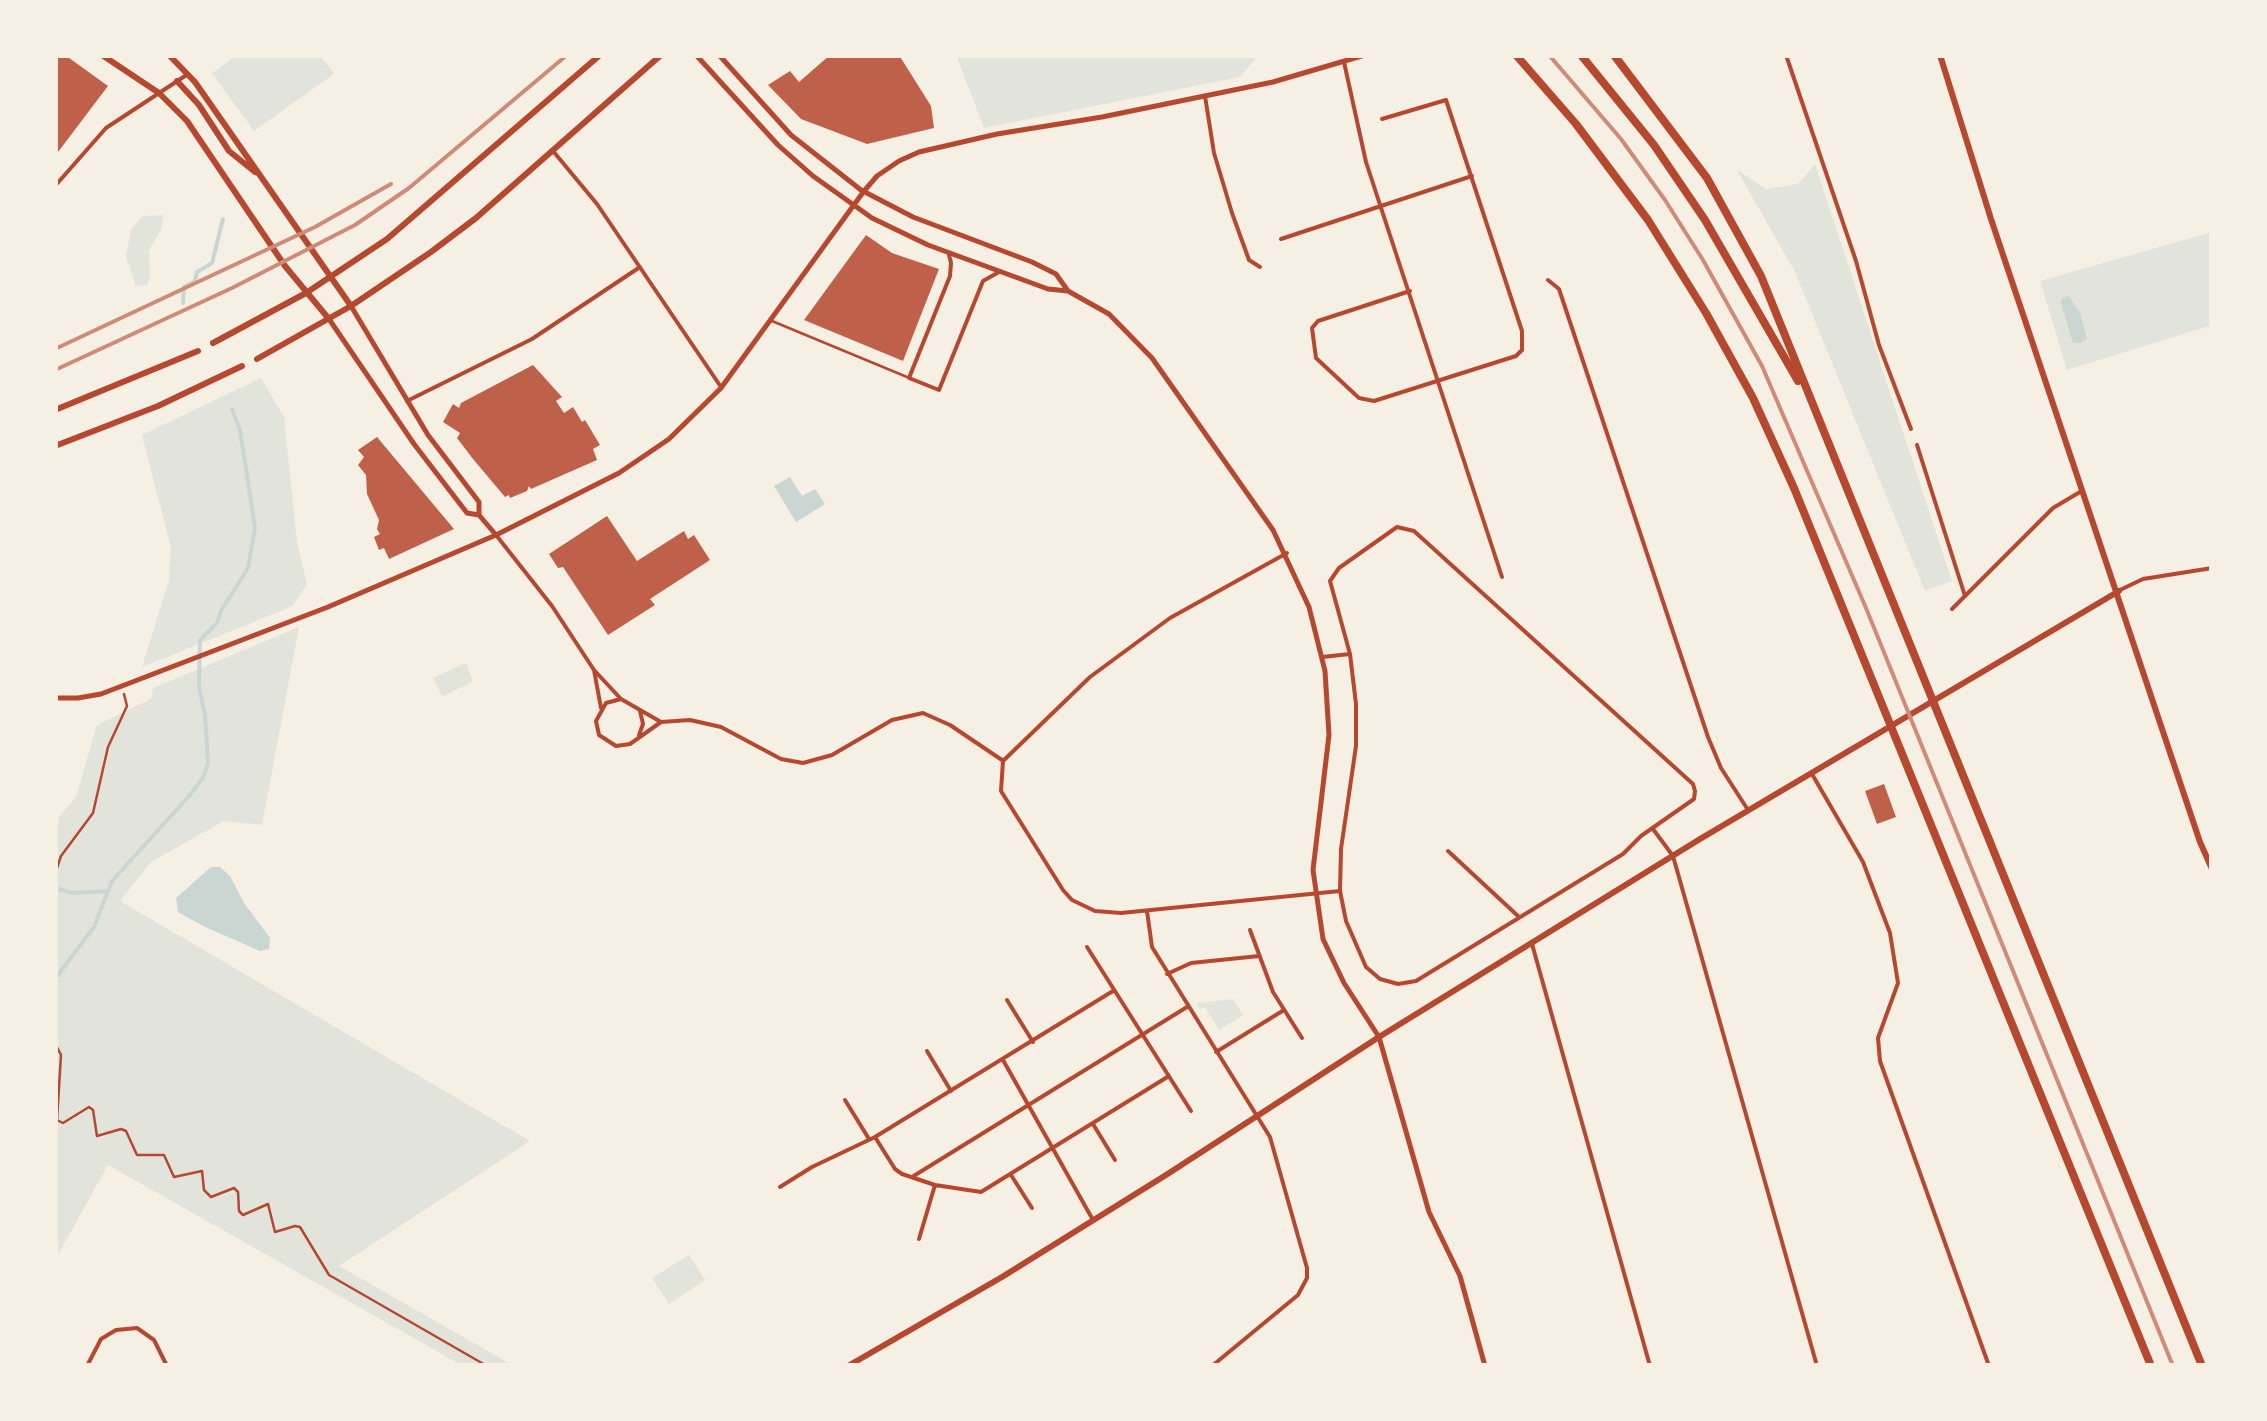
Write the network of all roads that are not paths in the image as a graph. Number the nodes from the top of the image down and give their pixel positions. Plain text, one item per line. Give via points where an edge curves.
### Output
1 (102, 55) edge
2 (169, 55) edge
3 (600, 55) edge
4 (661, 55) edge
5 (696, 55) edge
6 (719, 55) edge
7 (1365, 55) edge
8 (1516, 55) edge
9 (1581, 55) edge
10 (1614, 55) edge
11 (1786, 55) edge
12 (1940, 55) edge
13 (1344, 62) junction
14 (188, 74) junction
15 (177, 81) junction
16 (159, 93) junction
17 (1205, 96) junction
18 (1382, 119) dead end
19 (553, 151) junction
20 (260, 176) junction
21 (1472, 176) junction
22 (55, 186) edge
23 (864, 192) junction
24 (854, 205) junction
25 (1381, 206) junction
26 (1281, 239) dead end
27 (946, 251) junction
28 (640, 267) junction
29 (1260, 268) dead end
30 (1003, 270) junction
31 (330, 278) junction
32 (1548, 280) dead end
33 (1410, 291) junction
34 (1068, 292) junction
35 (306, 293) junction
36 (351, 306) junction
37 (329, 319) junction
38 (772, 321) junction
39 (213, 343) dead end
40 (198, 350) dead end
41 (257, 358) dead end
42 (242, 366) dead end
43 (909, 378) junction
44 (1440, 380) junction
45 (721, 388) junction
46 (406, 401) junction
47 (55, 410) edge
48 (1911, 429) dead end
49 (1826, 439) junction
50 (1917, 444) dead end
51 (55, 446) edge
52 (2085, 491) junction
53 (479, 515) junction
54 (496, 535) junction
55 (1287, 554) junction
56 (2212, 568) edge
57 (1502, 577) dead end
58 (2118, 592) junction
59 (1966, 596) junction
60 (1952, 609) dead end
61 (1350, 654) junction
62 (1322, 657) junction
63 (594, 670) junction
64 (55, 698) edge
65 (621, 699) junction
66 (601, 708) junction
67 (640, 711) junction
68 (661, 722) junction
69 (639, 736) junction
70 (1002, 761) junction
71 (1812, 774) junction
72 (1749, 811) junction
73 (1653, 829) junction
74 (1448, 851) dead end
75 (1673, 856) junction
76 (2212, 869) edge
77 (1340, 891) junction
78 (1314, 893) junction
79 (1147, 911) junction
80 (1520, 917) junction
81 (1250, 930) dead end
82 (1532, 944) junction
83 (1087, 946) dead end
84 (1259, 956) junction
85 (1168, 974) junction
86 (1114, 990) junction
87 (1007, 1000) dead end
88 (1187, 1007) junction
89 (1284, 1010) junction
90 (1142, 1036) junction
91 (1378, 1037) junction
92 (1302, 1038) dead end
93 (1033, 1042) junction
94 (927, 1052) dead end
95 (1216, 1052) junction
96 (1002, 1060) junction
97 (1169, 1076) junction
98 (951, 1091) junction
99 (845, 1100) dead end
100 (1028, 1105) junction
101 (1191, 1111) dead end
102 (1259, 1118) junction
103 (1093, 1124) junction
104 (872, 1139) junction
105 (1052, 1149) junction
106 (1115, 1160) dead end
107 (1011, 1175) junction
108 (912, 1177) junction
109 (935, 1185) junction
110 (780, 1188) dead end
111 (1032, 1208) dead end
112 (1093, 1220) junction
113 (919, 1240) dead end
114 (87, 1366) edge
115 (167, 1366) edge
116 (848, 1366) edge
117 (1212, 1366) edge
118 (1486, 1366) edge
119 (1650, 1366) edge
120 (1817, 1366) edge
121 (1989, 1366) edge
122 (2151, 1366) edge
123 (2202, 1366) edge

1 - 16 main road
2 - 14 main road
3 - 31 main road via 420,212
4 - 19 main road
5 - 24 street via 778,145
6 - 23 street via 791,135
7 - 13 street
8 - 122 highway via 1630,194 1753,398
9 - 49 highway via 1705,220
10 - 49 highway via 1736,227
11 - 48 street
12 - 52 main road
13 - 17 street
13 - 25 street
14 - 15 street
14 - 20 main road
15 - 16 street
15 - 20 main road via 230,152
16 - 22 street via 106,128
16 - 35 main road via 194,130
17 - 23 street via 919,152 888,168
17 - 29 street via 1232,213 1249,260
18 - 21 street via 1446,100
19 - 28 street
19 - 36 main road via 476,218
20 - 31 main road
21 - 25 street
21 - 44 street via 1524,340 1516,356
23 - 24 street
23 - 34 street via 1048,270
24 - 27 street
24 - 38 street
25 - 26 street
25 - 33 street
27 - 30 street
27 - 43 street via 951,272
28 - 45 street
28 - 46 street via 532,339
30 - 34 street
30 - 43 street via 983,281 939,390
31 - 35 main road
31 - 36 main road
32 - 72 street via 1559,289 1708,738
33 - 44 street
33 - 44 street via 1318,321 1312,328 1316,358 1366,401
34 - 55 street via 1110,314 1146,350
35 - 37 main road
35 - 39 main road
36 - 37 main road
36 - 46 street
37 - 41 main road
37 - 53 street via 424,458 467,513
38 - 43 lane
38 - 45 street
40 - 47 main road
42 - 51 main road
44 - 57 street
45 - 54 street via 630,466
46 - 53 street via 479,502
49 - 123 highway
50 - 59 street
52 - 58 main road
52 - 59 street via 2053,508
53 - 54 street
54 - 63 street
54 - 64 street via 150,676 92,696
55 - 62 street
55 - 70 street via 1208,594 1130,646
56 - 58 street via 2144,580
58 - 71 main road
58 - 76 main road
59 - 60 street
61 - 62 street
61 - 73 street via 1332,574 1406,527 1693,784 1694,799
61 - 77 street via 1356,746
62 - 78 street via 1329,735
63 - 65 street
63 - 66 street
65 - 66 street
65 - 67 street
66 - 69 street via 596,728 604,740 623,746
67 - 68 street
67 - 69 street
68 - 69 street
68 - 70 street via 706,722 782,760 803,762 832,754 892,720 923,714
70 - 79 street via 1005,801 1072,900 1096,912
71 - 72 main road
71 - 121 street via 1863,862 1890,933 1898,983 1878,1038 1880,1061
72 - 75 main road
73 - 75 street
73 - 80 street
74 - 80 street
75 - 82 main road
75 - 120 street
77 - 78 street
77 - 80 street via 1366,967 1398,984 1416,981
78 - 79 street
78 - 91 street via 1332,962
79 - 85 street via 1152,947
81 - 84 street
82 - 91 main road
82 - 119 street
83 - 86 street
84 - 85 street via 1191,963
84 - 89 street
85 - 88 street
86 - 90 street
86 - 93 street
87 - 93 street
88 - 90 street
88 - 95 street
89 - 92 street
89 - 95 street
90 - 97 street
90 - 100 street
91 - 102 main road
91 - 118 street via 1429,1212 1460,1276
93 - 96 street
94 - 98 street
95 - 102 street
96 - 98 street
96 - 100 street
97 - 101 street
97 - 103 street
98 - 104 street
99 - 104 street
100 - 105 street
100 - 108 street
102 - 112 main road
102 - 117 street via 1270,1136 1307,1278 1298,1295
103 - 105 street
103 - 106 street
104 - 108 street via 895,1169
104 - 110 street
105 - 107 street
105 - 112 street
107 - 109 street via 978,1192
107 - 111 street
108 - 109 street
109 - 113 street
112 - 116 main road
114 - 115 street via 100,1339 137,1328 154,1340

